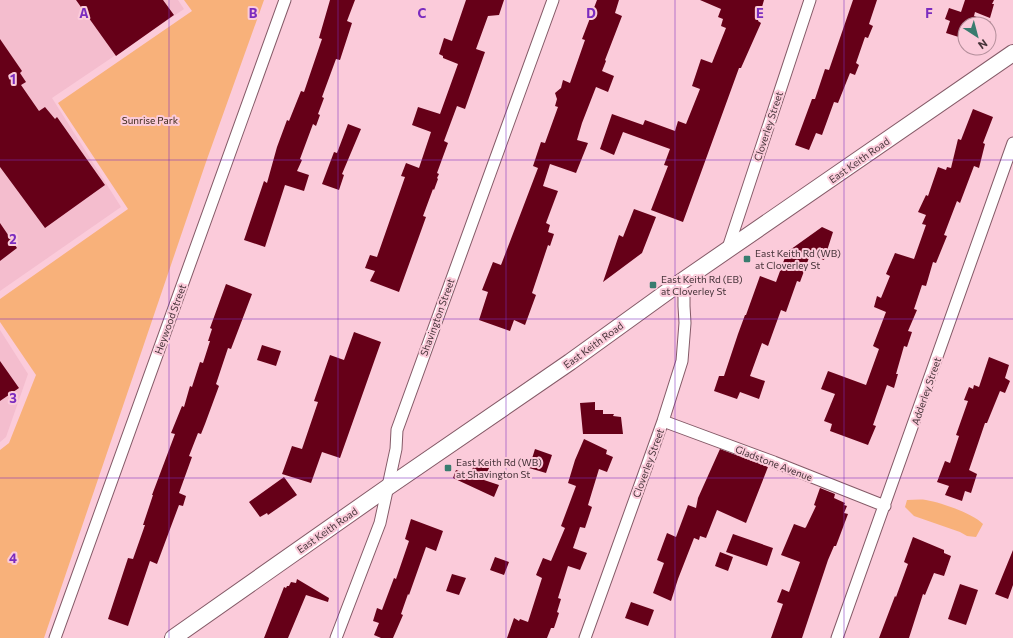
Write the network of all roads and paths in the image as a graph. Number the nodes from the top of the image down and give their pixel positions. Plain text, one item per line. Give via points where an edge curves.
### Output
1 (285, 0) edge
2 (553, 0) edge
3 (810, 0) edge
4 (1013, 53) edge
5 (1013, 143) edge
6 (726, 251) junction
7 (678, 284) junction
8 (663, 422) junction
9 (388, 487) junction
10 (885, 506) junction
11 (55, 638) edge
12 (173, 638) edge
13 (336, 638) edge
14 (585, 638) edge
15 (837, 638) edge

1 - 11 street, Heywood Street
2 - 9 street, Shavington Street via 397,430
3 - 6 street, Cloverley Street
4 - 6 main road, East Keith Road
5 - 10 street, Adderley Street
6 - 7 main road, East Keith Road
7 - 8 street, Cloverley Street via 684,296 682,361
7 - 9 main road, East Keith Road
8 - 10 street, Gladstone Avenue
8 - 14 street, Cloverley Street
9 - 12 main road, East Keith Road
9 - 13 street, Shavington Street via 380,523
10 - 15 street, Adderley Street

